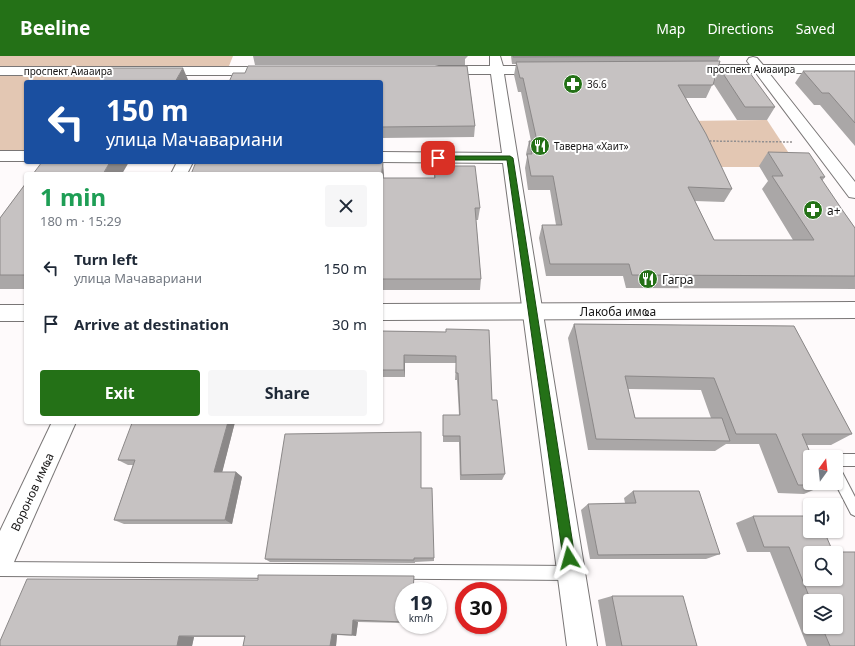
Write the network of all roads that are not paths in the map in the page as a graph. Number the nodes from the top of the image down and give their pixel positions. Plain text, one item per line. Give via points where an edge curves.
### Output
1 (234, 56) edge
2 (748, 56) edge
3 (496, 63) edge
4 (679, 69) edge
5 (759, 69) junction
6 (855, 69) edge
7 (289, 70) edge
8 (428, 70) edge
9 (552, 70) edge
10 (0, 71) edge
11 (224, 76) edge
12 (0, 156) edge
13 (24, 156) edge
14 (383, 157) edge
15 (510, 158) junction
16 (855, 193) edge
17 (855, 310) edge
18 (383, 312) edge
19 (532, 312) junction
20 (0, 313) edge
21 (24, 313) edge
22 (63, 424) edge
23 (843, 460) edge
24 (855, 460) edge
25 (843, 486) edge
26 (855, 510) edge
27 (0, 561) edge
28 (0, 569) edge
29 (571, 573) junction
30 (582, 646) edge

1 - 11 street
2 - 5 street
3 - 8 street via 459,70
3 - 9 street
3 - 15 street
4 - 5 street, проспект Аиааира
5 - 6 street, проспект Аиааира
5 - 16 street
7 - 11 street, проспект Аиааира
10 - 11 street, проспект Аиааира
12 - 13 street
14 - 15 street
15 - 19 street
17 - 19 main road, Лакоба имҩа
18 - 19 main road, Лакоба имҩа
19 - 29 street
20 - 21 main road
22 - 27 street, Воронов имҩа
23 - 24 lane
25 - 26 lane
28 - 29 lane
29 - 30 street

